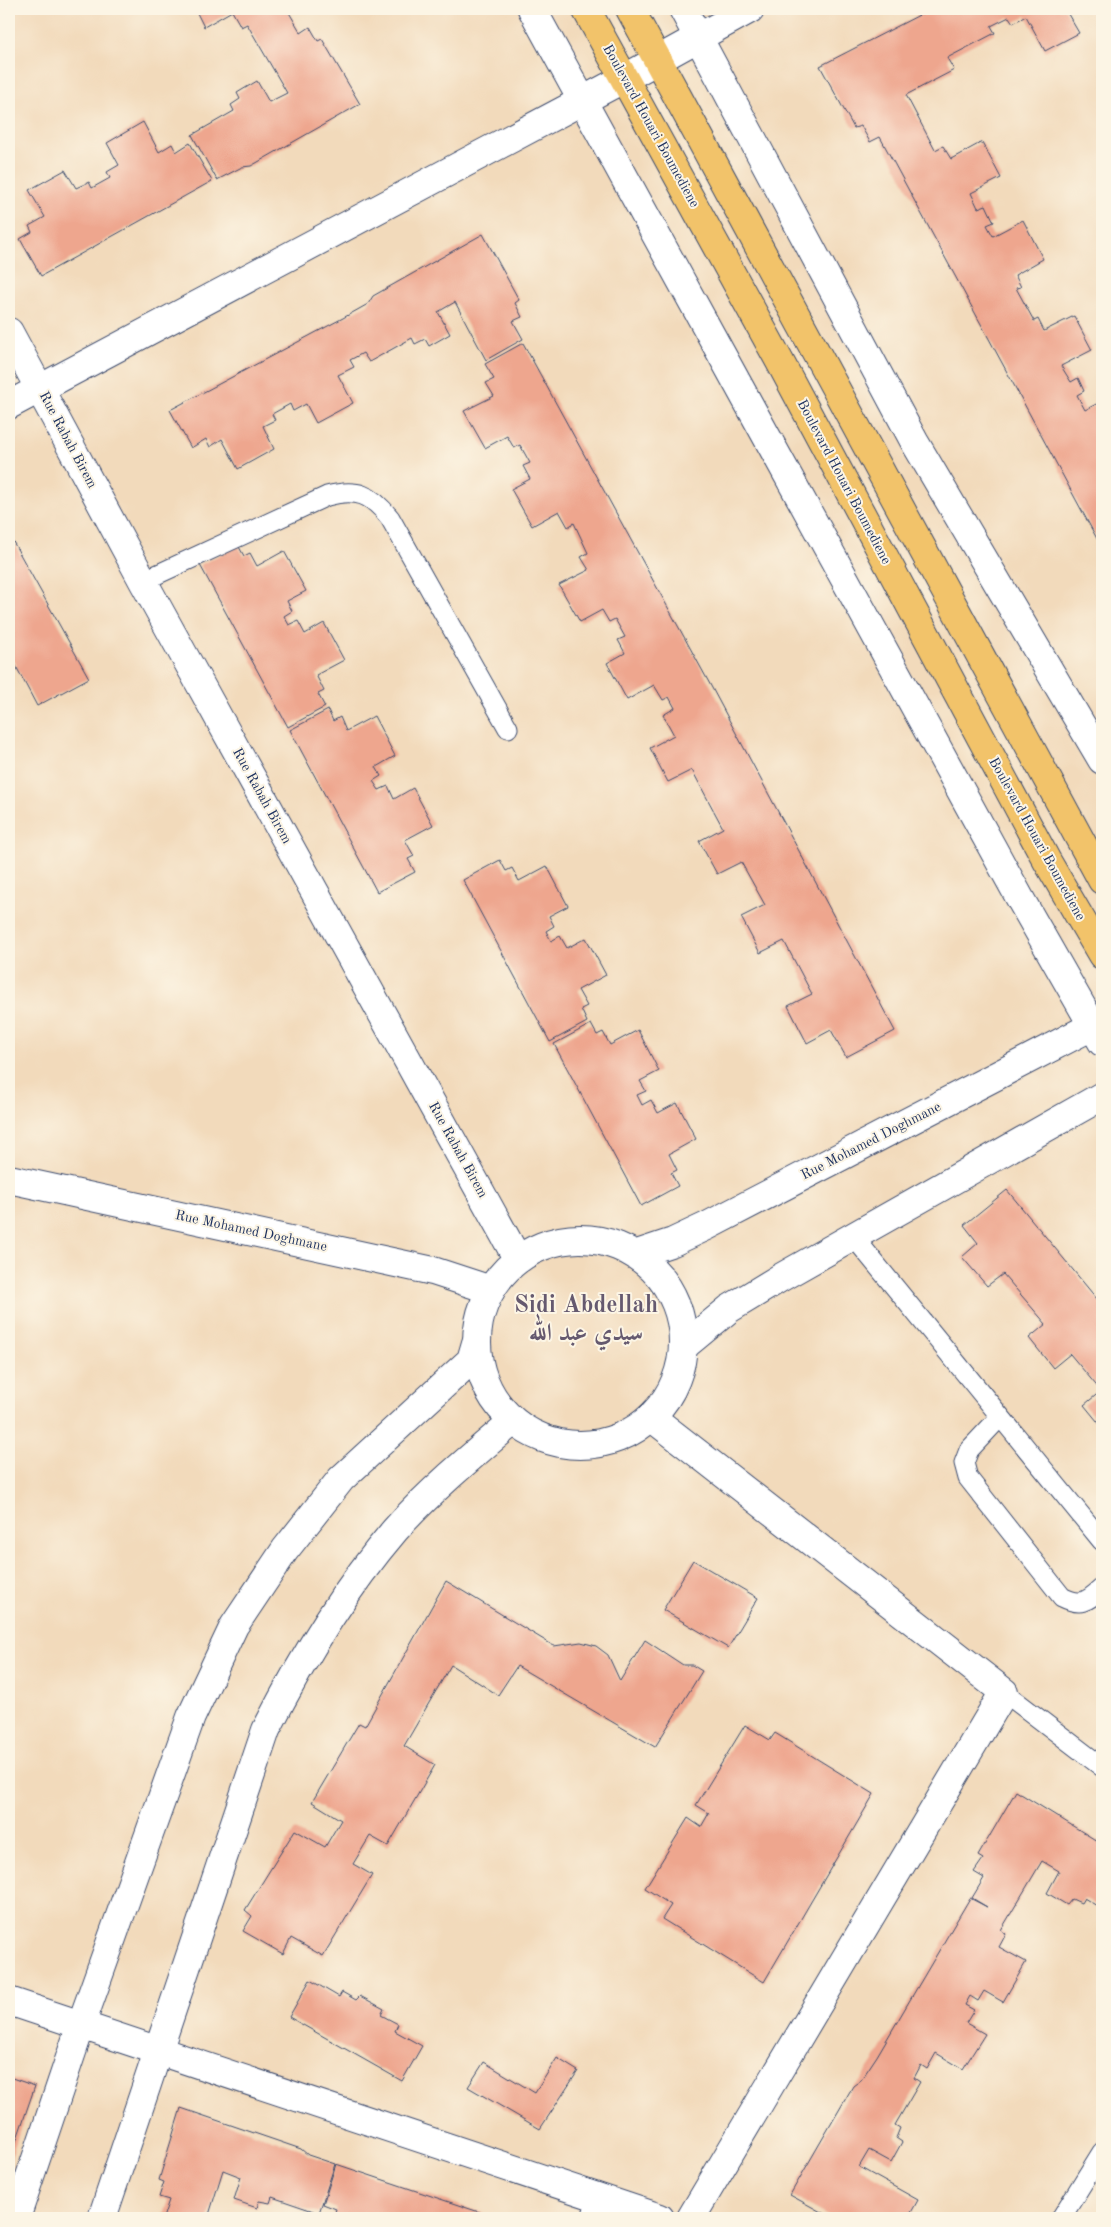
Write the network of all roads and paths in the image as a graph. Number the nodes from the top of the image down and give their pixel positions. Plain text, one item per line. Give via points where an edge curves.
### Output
1 (532, 9) edge
2 (586, 9) edge
3 (630, 9) edge
4 (683, 9) edge
5 (750, 9) edge
6 (699, 38) junction
7 (658, 60) junction
8 (625, 78) junction
9 (583, 101) junction
10 (9, 332) edge
11 (40, 388) junction
12 (9, 405) edge
13 (143, 581) junction
14 (508, 728) dead end
15 (1102, 760) edge
16 (1102, 880) edge
17 (1102, 955) edge
18 (1099, 1030) edge
19 (1102, 1096) edge
20 (9, 1178) edge
21 (853, 1236) junction
22 (637, 1254) junction
23 (517, 1258) junction
24 (491, 1290) junction
25 (476, 1343) junction
26 (683, 1347) junction
27 (1000, 1417) junction
28 (651, 1418) junction
29 (512, 1422) junction
30 (1102, 1541) edge
31 (1102, 1588) edge
32 (1004, 1692) junction
33 (1102, 1767) edge
34 (9, 2000) edge
35 (81, 2025) junction
36 (158, 2049) junction
37 (1102, 2152) edge
38 (594, 2209) edge
39 (16, 2218) edge
40 (102, 2218) edge
41 (660, 2218) edge
42 (691, 2218) edge
43 (1061, 2218) edge

1 - 9 street
2 - 8 main road, Boulevard Houari Boumediene
3 - 7 main road
4 - 6 street
5 - 6 street
6 - 7 street
6 - 15 street via 914,442
7 - 8 street
7 - 16 main road
8 - 9 street
8 - 17 main road, Boulevard Houari Boumediene via 1047,861
9 - 11 street
9 - 18 street via 1012,885
10 - 11 street, Rue Rabah Birem
11 - 12 street
11 - 13 street, Rue Rabah Birem
13 - 14 lane via 327,496 344,491 363,494 379,504 390,518
13 - 23 street, Rue Rabah Birem
18 - 22 street, Rue Mohamed Doghmane via 707,1226
19 - 21 street
20 - 24 street, Rue Mohamed Doghmane via 433,1271
21 - 26 street via 729,1309
21 - 27 lane
22 - 23 street via 592,1239 566,1239 541,1246
22 - 26 street via 660,1277 674,1300 682,1325
23 - 24 street
24 - 25 street via 478,1320
25 - 29 street via 479,1367 488,1390
25 - 35 street via 471,1360 341,1479 285,1550 234,1626 191,1717
26 - 28 street via 678,1377
27 - 30 lane
27 - 31 lane via 970,1450 964,1463 968,1478 1062,1597 1074,1604 1088,1601
28 - 29 street via 632,1432 586,1446 540,1438
28 - 32 street
29 - 36 street via 466,1461 396,1529 332,1612 297,1669 266,1730
32 - 33 lane
32 - 42 street
34 - 35 street
35 - 36 street
35 - 39 street
36 - 38 street
36 - 40 street
37 - 43 lane
38 - 41 street

